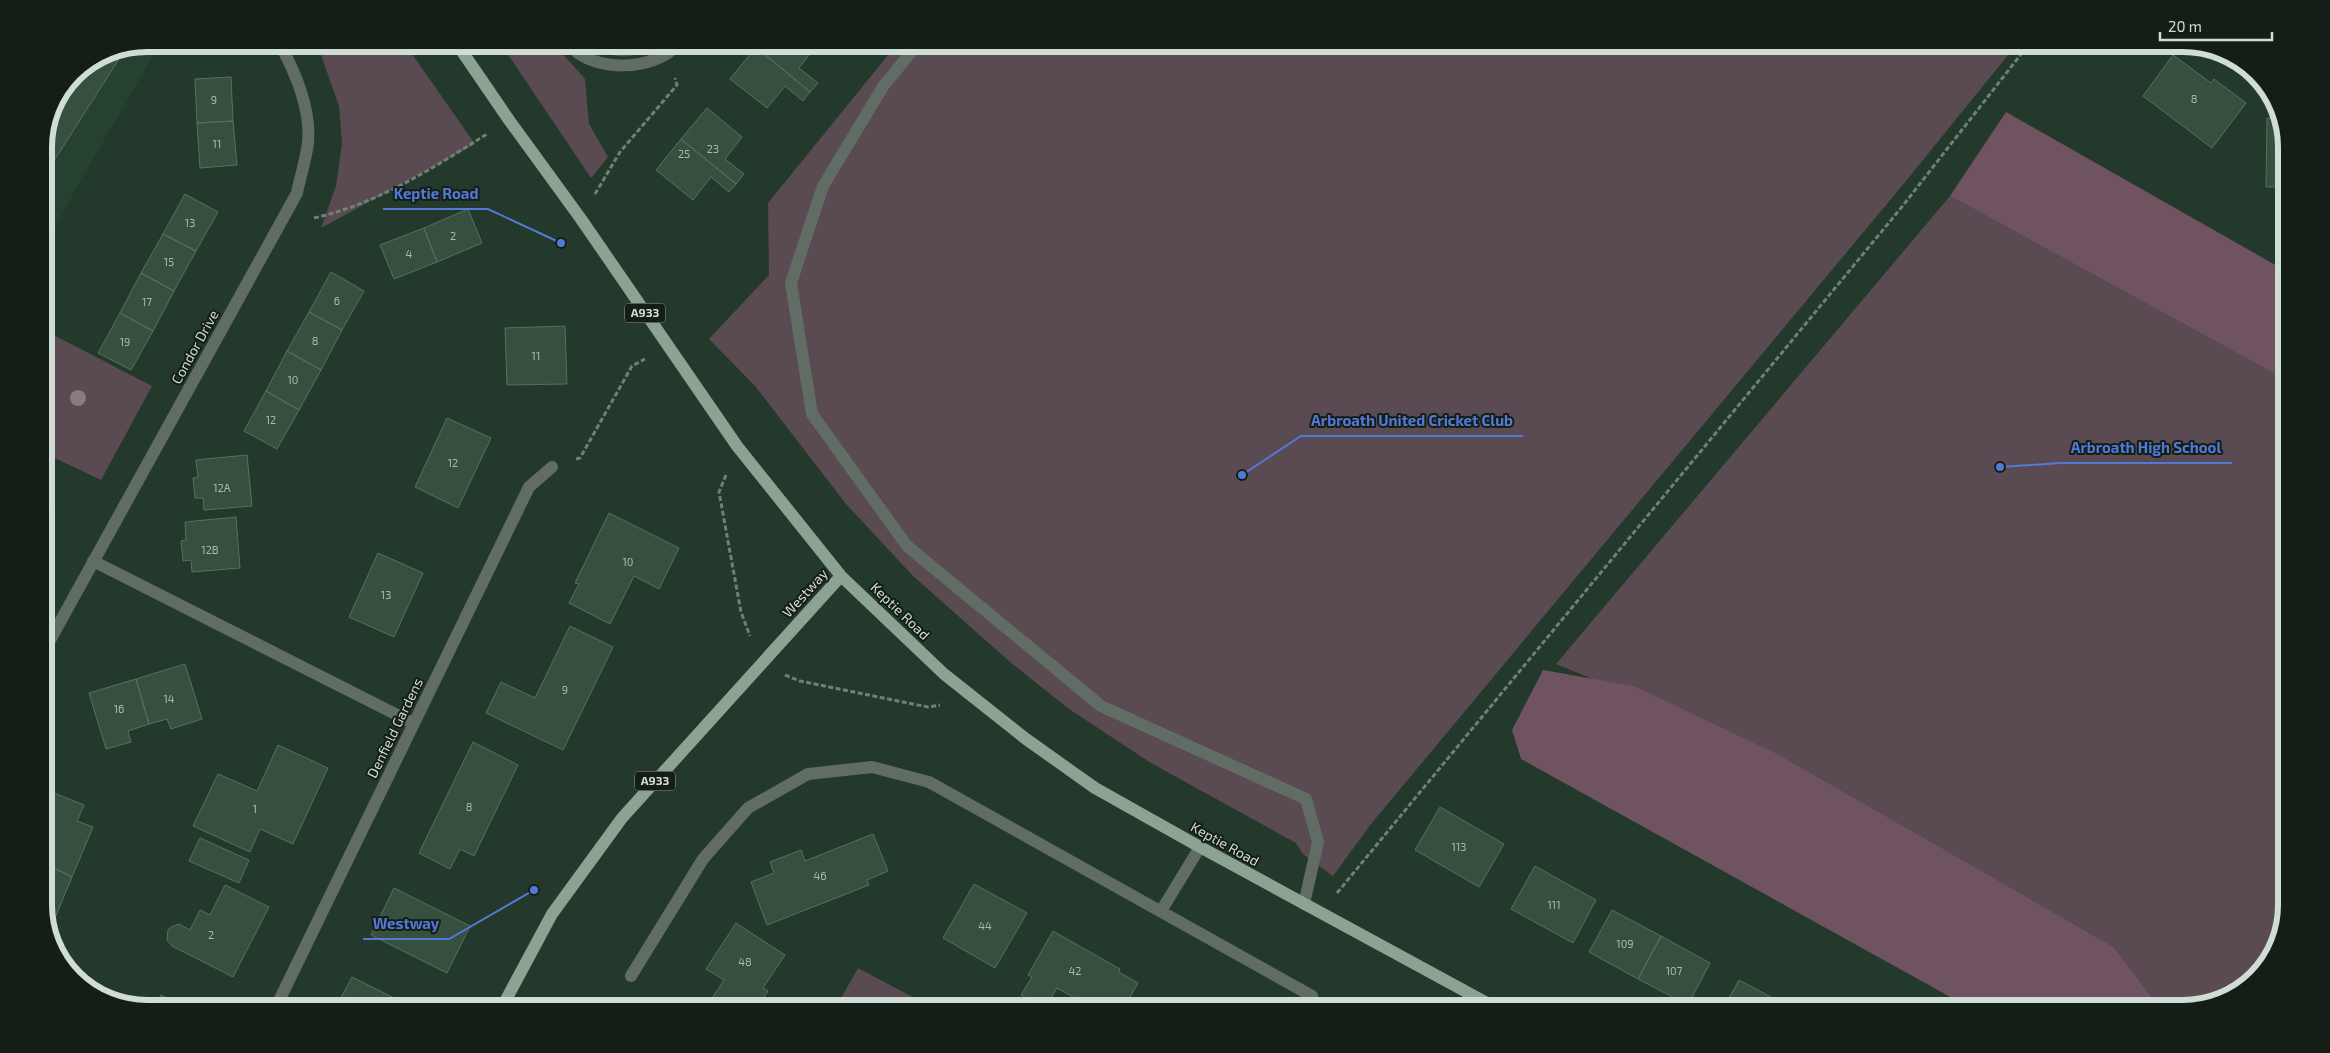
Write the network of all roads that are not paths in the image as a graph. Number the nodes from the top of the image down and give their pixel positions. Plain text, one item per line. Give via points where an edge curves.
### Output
1 (285, 53) edge
2 (463, 53) edge
3 (579, 53) edge
4 (662, 53) edge
5 (911, 53) edge
6 (552, 467) road end
7 (93, 561) junction
8 (841, 576) junction
9 (53, 634) edge
10 (413, 723) junction
11 (1200, 847) junction
12 (1304, 904) junction
13 (1161, 911) junction
14 (632, 976) dead end
15 (1312, 996) dead end
16 (279, 1000) edge
17 (506, 1000) edge
18 (1481, 1000) edge

1 - 7 street, Condor Drive via 306,108 308,143 297,193
2 - 8 main road, Keptie Road / A933 via 737,446
3 - 4 street via 592,61 630,66
5 - 12 street via 884,86 823,186 791,283 812,414 907,546 1101,706 1306,799 1318,842
6 - 10 street, Denfield Gardens via 529,487
7 - 9 street, Condor Drive
7 - 10 street
8 - 11 main road, Keptie Road via 975,700 1095,788
8 - 17 main road, Westway / A933 via 622,818 552,914
10 - 16 street, Denfield Gardens
11 - 12 main road, Keptie Road
11 - 13 street
12 - 18 main road, Keptie Road
13 - 14 street via 929,782 872,767 808,774 748,808 703,859
13 - 15 street

